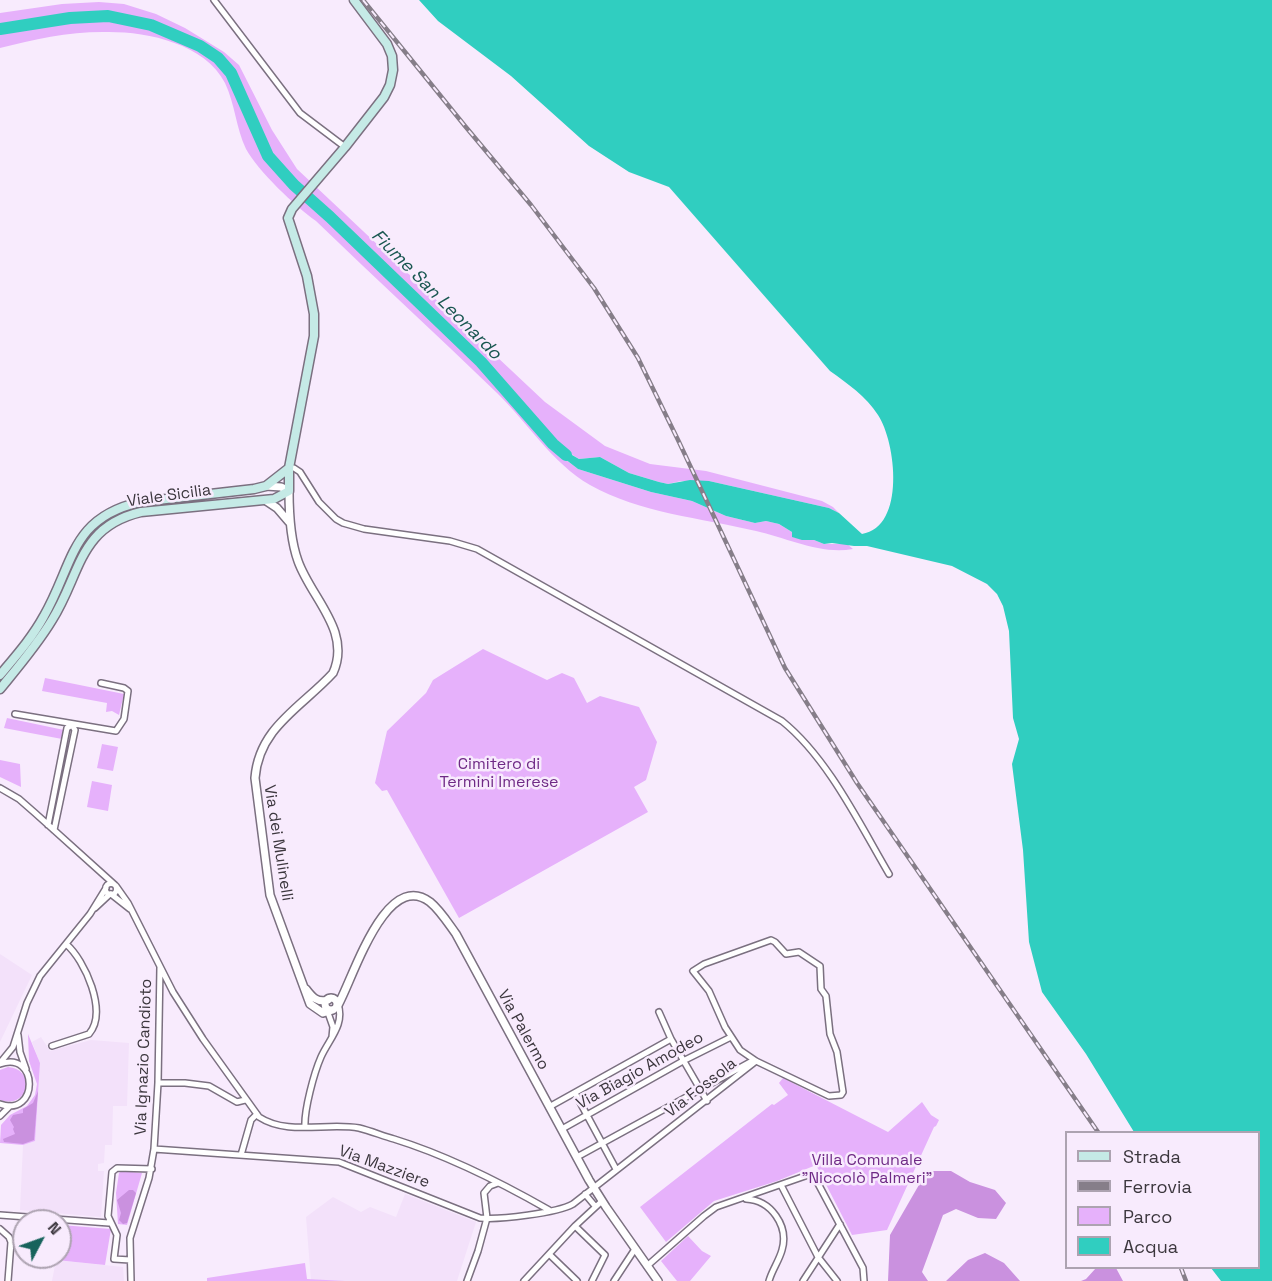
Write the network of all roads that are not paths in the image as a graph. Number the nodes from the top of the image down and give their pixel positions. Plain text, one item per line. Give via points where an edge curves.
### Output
1 (214, 0) edge
2 (354, 0) edge
3 (345, 147) junction
4 (289, 468) junction
5 (266, 486) junction
6 (288, 491) junction
7 (265, 500) junction
8 (290, 523) junction
9 (0, 675) edge
10 (101, 683) dead end
11 (0, 689) edge
12 (15, 714) dead end
13 (72, 725) junction
14 (0, 788) edge
15 (48, 825) junction
16 (54, 830) junction
17 (90, 863) junction
18 (889, 874) dead end
19 (115, 886) junction
20 (106, 887) junction
21 (111, 894) junction
22 (131, 910) junction
23 (90, 914) junction
24 (66, 944) junction
25 (160, 966) junction
26 (302, 984) junction
27 (173, 992) junction
28 (160, 995) junction
29 (332, 1005) junction
30 (659, 1012) dead end
31 (17, 1033) junction
32 (731, 1037) junction
33 (671, 1038) junction
34 (332, 1039) junction
35 (52, 1046) dead end
36 (683, 1061) junction
37 (755, 1061) junction
38 (0, 1064) edge
39 (27, 1072) junction
40 (158, 1083) junction
41 (699, 1089) junction
42 (575, 1093) junction
43 (245, 1100) junction
44 (707, 1101) junction
45 (0, 1104) edge
46 (10, 1106) junction
47 (549, 1107) junction
48 (257, 1114) junction
49 (587, 1115) junction
50 (0, 1116) edge
51 (305, 1127) junction
52 (562, 1129) junction
53 (602, 1143) junction
54 (154, 1149) junction
55 (241, 1155) junction
56 (577, 1157) junction
57 (152, 1169) junction
58 (616, 1169) junction
59 (499, 1183) junction
60 (781, 1185) junction
61 (593, 1187) junction
62 (585, 1194) junction
63 (741, 1199) junction
64 (534, 1201) junction
65 (602, 1201) junction
66 (595, 1206) junction
67 (551, 1211) junction
68 (530, 1214) junction
69 (0, 1215) edge
70 (487, 1218) junction
71 (110, 1223) junction
72 (840, 1224) junction
73 (575, 1226) junction
74 (0, 1229) edge
75 (635, 1249) junction
76 (549, 1254) junction
77 (818, 1257) junction
78 (130, 1260) junction
79 (647, 1266) junction
80 (8, 1281) edge
81 (131, 1281) edge
82 (467, 1281) edge
83 (524, 1281) edge
84 (577, 1281) edge
85 (592, 1281) edge
86 (614, 1281) edge
87 (658, 1281) edge
88 (769, 1281) edge
89 (803, 1281) edge
90 (837, 1281) edge
91 (864, 1281) edge

1 - 3 street via 290,101
2 - 3 main road via 387,44 393,70 384,98
3 - 4 main road via 288,218 307,276 314,314 314,336
4 - 5 main road
4 - 6 main road
4 - 18 street via 300,472 319,502 336,519 364,529 431,537 477,549 782,721 819,758
5 - 6 street
5 - 9 main road, Viale Sicilia via 140,502 105,515 79,540 44,616
6 - 7 main road, Viale Sicilia
6 - 8 street, Via dei Mulinelli
7 - 8 street
7 - 11 main road, Viale Sicilia via 141,512 111,524 88,546 54,618
8 - 26 street, Via dei Mulinelli via 297,559 331,621 338,651 333,673 278,723 256,766 270,895
10 - 13 street via 128,692 118,730
12 - 13 street
13 - 15 street via 67,728
13 - 16 street via 75,730
14 - 15 street
15 - 16 street
16 - 17 street
17 - 19 street
17 - 20 street
19 - 20 street via 109,883
19 - 21 street via 116,891
19 - 22 street
20 - 21 street
20 - 23 street
21 - 22 street
21 - 23 street
22 - 25 street
23 - 24 street
24 - 31 street via 40,976
24 - 35 street via 75,951 92,986 94,1025 89,1034
25 - 27 street
25 - 28 street, Via Ignazio Candioto
26 - 29 street via 314,999
26 - 29 street, Via dei Mulinelli via 310,1004 320,1012
27 - 28 street via 166,988
27 - 43 street
28 - 40 street, Via Ignazio Candioto
29 - 34 street
29 - 34 street via 340,1019
29 - 47 street, Via Palermo via 387,910 403,898 417,896 431,903 456,934
30 - 33 street
31 - 38 street via 13,1047
31 - 39 street
32 - 36 street, Via Biagio Amodeo
32 - 37 street
32 - 37 street, Via Fossola via 709,991 693,970 771,940 786,954 800,952 820,966 841,1095 829,1096
33 - 36 street
33 - 42 street
34 - 51 street via 321,1057 304,1115
36 - 41 street
36 - 49 street, Via Biagio Amodeo
37 - 41 street
37 - 44 street, Via Fossola
38 - 39 street via 11,1062
39 - 46 street via 31,1084 27,1096
40 - 43 street via 209,1086 237,1102
40 - 54 street, Via Ignazio Candioto
41 - 44 street
41 - 53 street
42 - 47 street
42 - 49 street
43 - 48 street
44 - 58 street, Via Fossola
45 - 46 street
46 - 50 street
47 - 52 street, Via Palermo
48 - 51 street via 266,1122
48 - 55 street via 251,1120
49 - 52 street, Via Biagio Amodeo
49 - 53 street
51 - 59 street via 362,1129 429,1150
52 - 56 street, Via Palermo
53 - 56 street
53 - 58 street
54 - 55 street, Via Mazziere
54 - 57 street, Via Ignazio Candioto
55 - 70 street, Via Mazziere via 339,1162
56 - 61 street, Via Palermo
57 - 71 street via 113,1170
57 - 78 street, Via Ignazio Candioto via 130,1238
58 - 61 street, Via Fossola
59 - 64 street
59 - 70 street via 484,1194
60 - 63 street
60 - 72 street via 809,1174 814,1176
60 - 77 street
61 - 62 street, Via Mazziere
61 - 65 street, Via Palermo
62 - 66 street
62 - 67 street, Via Mazziere via 566,1208
63 - 79 street via 704,1216
63 - 88 street via 768,1206 781,1227 782,1249
64 - 67 street
64 - 68 street via 537,1208
65 - 66 street
65 - 75 street, Via Palermo
66 - 73 street
67 - 68 street, Via Mazziere
68 - 70 street, Via Mazziere
69 - 71 street
70 - 82 street
71 - 78 street via 117,1235 114,1259
72 - 77 street
72 - 91 street via 863,1268
73 - 76 street
73 - 85 street via 605,1255
74 - 80 street via 11,1242
75 - 79 street, Via Palermo
75 - 86 street
76 - 83 street
76 - 84 street
77 - 89 street
77 - 90 street
78 - 81 street, Via Ignazio Candioto
79 - 87 street, Via Palermo

